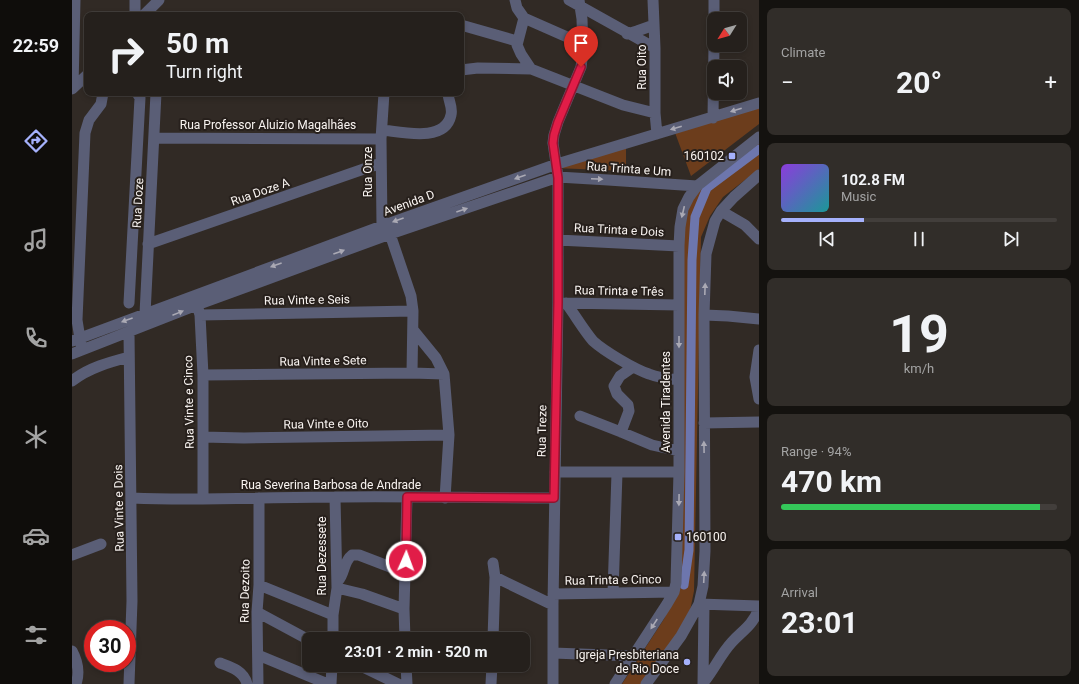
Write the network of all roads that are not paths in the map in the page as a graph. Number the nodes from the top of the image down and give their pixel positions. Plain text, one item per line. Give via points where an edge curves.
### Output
1 (75, 0) edge
2 (135, 0) edge
3 (159, 0) edge
4 (515, 0) edge
5 (653, 0) edge
6 (714, 0) edge
7 (576, 2) edge
8 (135, 12) edge
9 (147, 12) edge
10 (714, 12) edge
11 (524, 18) junction
12 (654, 25) junction
13 (464, 26) edge
14 (627, 34) junction
15 (517, 41) junction
16 (583, 44) junction
17 (655, 48) junction
18 (714, 52) edge
19 (531, 69) junction
20 (464, 70) edge
21 (84, 78) edge
22 (573, 86) junction
23 (73, 88) edge
24 (103, 96) edge
25 (139, 96) edge
26 (156, 96) edge
27 (384, 96) edge
28 (449, 96) edge
29 (759, 103) edge
30 (655, 113) junction
31 (713, 118) junction
32 (381, 134) junction
33 (657, 134) junction
34 (154, 138) junction
35 (759, 138) edge
36 (381, 163) junction
37 (557, 164) junction
38 (759, 175) edge
39 (558, 178) junction
40 (697, 186) junction
41 (721, 211) junction
42 (386, 230) junction
43 (759, 239) edge
44 (558, 240) junction
45 (148, 244) junction
46 (680, 246) junction
47 (323, 253) junction
48 (76, 264) edge
49 (562, 302) junction
50 (129, 303) dead end
51 (680, 305) junction
52 (199, 310) junction
53 (413, 311) junction
54 (145, 314) junction
55 (704, 316) junction
56 (759, 319) edge
57 (129, 332) junction
58 (414, 332) junction
59 (76, 340) edge
60 (759, 350) edge
61 (77, 352) edge
62 (130, 357) junction
63 (633, 367) junction
64 (412, 373) junction
65 (444, 374) junction
66 (203, 375) junction
67 (679, 380) junction
68 (72, 381) edge
69 (759, 399) edge
70 (580, 416) dead end
71 (704, 422) junction
72 (759, 422) edge
73 (621, 432) junction
74 (449, 435) junction
75 (203, 437) junction
76 (679, 451) junction
77 (555, 472) junction
78 (679, 472) junction
79 (617, 473) junction
80 (335, 497) junction
81 (407, 497) junction
82 (132, 498) junction
83 (259, 498) junction
84 (445, 498) junction
85 (554, 498) junction
86 (203, 499) junction
87 (100, 544) dead end
88 (72, 555) edge
89 (494, 563) dead end
90 (406, 572) junction
91 (495, 577) junction
92 (259, 585) junction
93 (337, 585) junction
94 (613, 592) junction
95 (674, 592) junction
96 (553, 594) junction
97 (701, 604) junction
98 (552, 605) junction
99 (759, 607) edge
100 (404, 609) junction
101 (257, 612) junction
102 (333, 615) junction
103 (333, 632) edge
104 (405, 632) edge
105 (493, 632) edge
106 (302, 636) edge
107 (72, 651) edge
108 (553, 653) junction
109 (258, 655) junction
110 (634, 656) junction
111 (220, 663) dead end
112 (332, 672) edge
113 (373, 672) edge
114 (406, 672) edge
115 (492, 672) edge
116 (76, 684) edge
117 (129, 684) edge
118 (247, 684) edge
119 (258, 684) edge
120 (328, 684) edge
121 (332, 684) edge
122 (398, 684) edge
123 (407, 684) edge
124 (491, 684) edge
125 (553, 684) edge
126 (615, 684) edge
127 (646, 684) edge
128 (704, 684) edge

1 - 23 street
2 - 8 street
3 - 9 street
4 - 11 street
5 - 12 street, Rua Oito
6 - 10 street
7 - 14 street
7 - 16 street, Rua Treze via 582,19
11 - 15 street
11 - 16 street
12 - 14 street
12 - 17 street, Rua Oito
13 - 15 street
14 - 17 street
15 - 19 street via 518,49
16 - 22 street, Rua Treze via 583,59
17 - 30 street, Rua Oito
18 - 31 street
19 - 20 street
19 - 22 street
21 - 23 street
22 - 30 street via 623,105
22 - 37 street, Rua Treze via 554,135
24 - 48 street via 89,120 85,133
25 - 50 street, Rua Doze
26 - 34 street, Rua Doze
27 - 32 street, Rua Onze
28 - 32 street, Rua Professor Aluizio Magalhães via 452,114 444,128 428,133
29 -> 31 street, Avenida D
30 - 33 street, Rua Oito
31 -> 33 street, Avenida D
32 - 34 street, Rua Professor Aluizio Magalhães
32 - 36 street, Rua Onze
33 - 37 street, Avenida D
34 - 45 street, Rua Doze
35 - 40 street, Avenida Tiradentes
36 - 42 street, Rua Onze
36 - 45 street, Rua Doze A
37 - 39 street, Rua Treze
37 -> 42 street, Avenida D
38 - 41 street
39 -> 40 street, Rua Trinta e Um
42 -> 39 street, Avenida D
39 - 44 street, Rua Treze
40 -> 46 street, Avenida Tiradentes via 683,209
41 - 43 street via 751,230
55 -> 41 street via 706,254 715,222
42 - 47 street, Avenida D
42 - 53 street, Rua Onze via 411,296
44 - 46 street, Rua Trinta e Dois
44 - 49 street, Rua Treze
45 - 54 street, Rua Doze
46 - 51 street, Avenida Tiradentes
47 - 52 street, Avenida D
47 -> 54 street, Avenida D
48 - 59 street
49 - 51 street, Rua Trinta e Três
49 - 63 street via 594,342
49 - 77 street, Rua Treze
51 -> 67 street, Avenida Tiradentes
52 - 53 street, Rua Vinte e Seis
57 -> 52 street, Avenida D
52 - 66 street, Rua Vinte e Cinco
53 - 58 street, Rua Onze
54 -> 59 street, Avenida D
55 - 56 street
55 - 71 street
57 - 61 street, Avenida D
57 - 62 street, Rua Vinte e Dois
58 - 64 street, Rua Onze
58 - 65 street via 436,358
59 - 61 street
60 - 69 street via 755,377
62 - 68 street via 110,362
62 - 82 street, Rua Vinte e Dois
63 - 67 street via 662,378
63 - 73 street via 620,376 614,386 617,394 628,406
64 - 65 street, Rua Vinte e Sete
64 - 66 street, Rua Vinte e Sete
65 - 74 street
66 - 75 street, Rua Vinte e Cinco
67 - 76 street, Avenida Tiradentes
70 - 73 street
71 - 72 street
97 -> 71 street via 705,552
73 - 76 street via 652,445
74 - 75 street, Rua Vinte e Oito
74 - 84 street
75 - 86 street, Rua Vinte e Cinco
76 - 78 street, Avenida Tiradentes
77 - 79 street
77 - 85 street, Rua Treze
78 - 79 street
78 -> 95 street, Avenida Tiradentes
79 - 94 street
80 - 81 street, Rua Severina Barbosa de Andrade
80 - 83 street, Rua Severina Barbosa de Andrade
80 - 93 street, Rua Dezessete
81 - 84 street, Rua Severina Barbosa de Andrade
81 - 90 street
82 - 86 street, Rua Severina Barbosa de Andrade
82 - 117 street, Rua Vinte e Dois
83 - 86 street, Rua Severina Barbosa de Andrade
83 - 92 street, Rua Dezoito
84 - 85 street, Rua Severina Barbosa de Andrade
85 - 96 street, Rua Treze
87 - 88 street
89 - 91 street
90 - 93 street via 359,554 352,555 346,561
90 - 100 street
91 - 98 street
91 - 105 street
92 - 101 street, Rua Dezoito
92 - 102 street
93 - 100 street
93 - 102 street, Rua Dezessete
94 - 95 street, Rua Trinta e Cinco
94 - 96 street, Rua Trinta e Cinco
95 -> 110 street, Avenida Tiradentes
96 - 98 street, Rua Treze
97 - 99 street
97 - 127 street
97 - 128 street
98 - 108 street, Rua Treze
99 - 128 street via 748,628 732,642
100 - 104 street
101 - 106 street
101 - 109 street, Rua Dezoito
102 - 103 street, Rua Dezessete
107 - 116 street via 78,665 79,677
108 - 110 street
108 - 125 street, Rua Treze
109 - 119 street, Rua Dezoito
109 - 120 street
110 - 126 street, Avenida Tiradentes
111 - 118 street via 242,674
112 - 121 street
113 - 122 street
114 - 123 street
115 - 124 street

